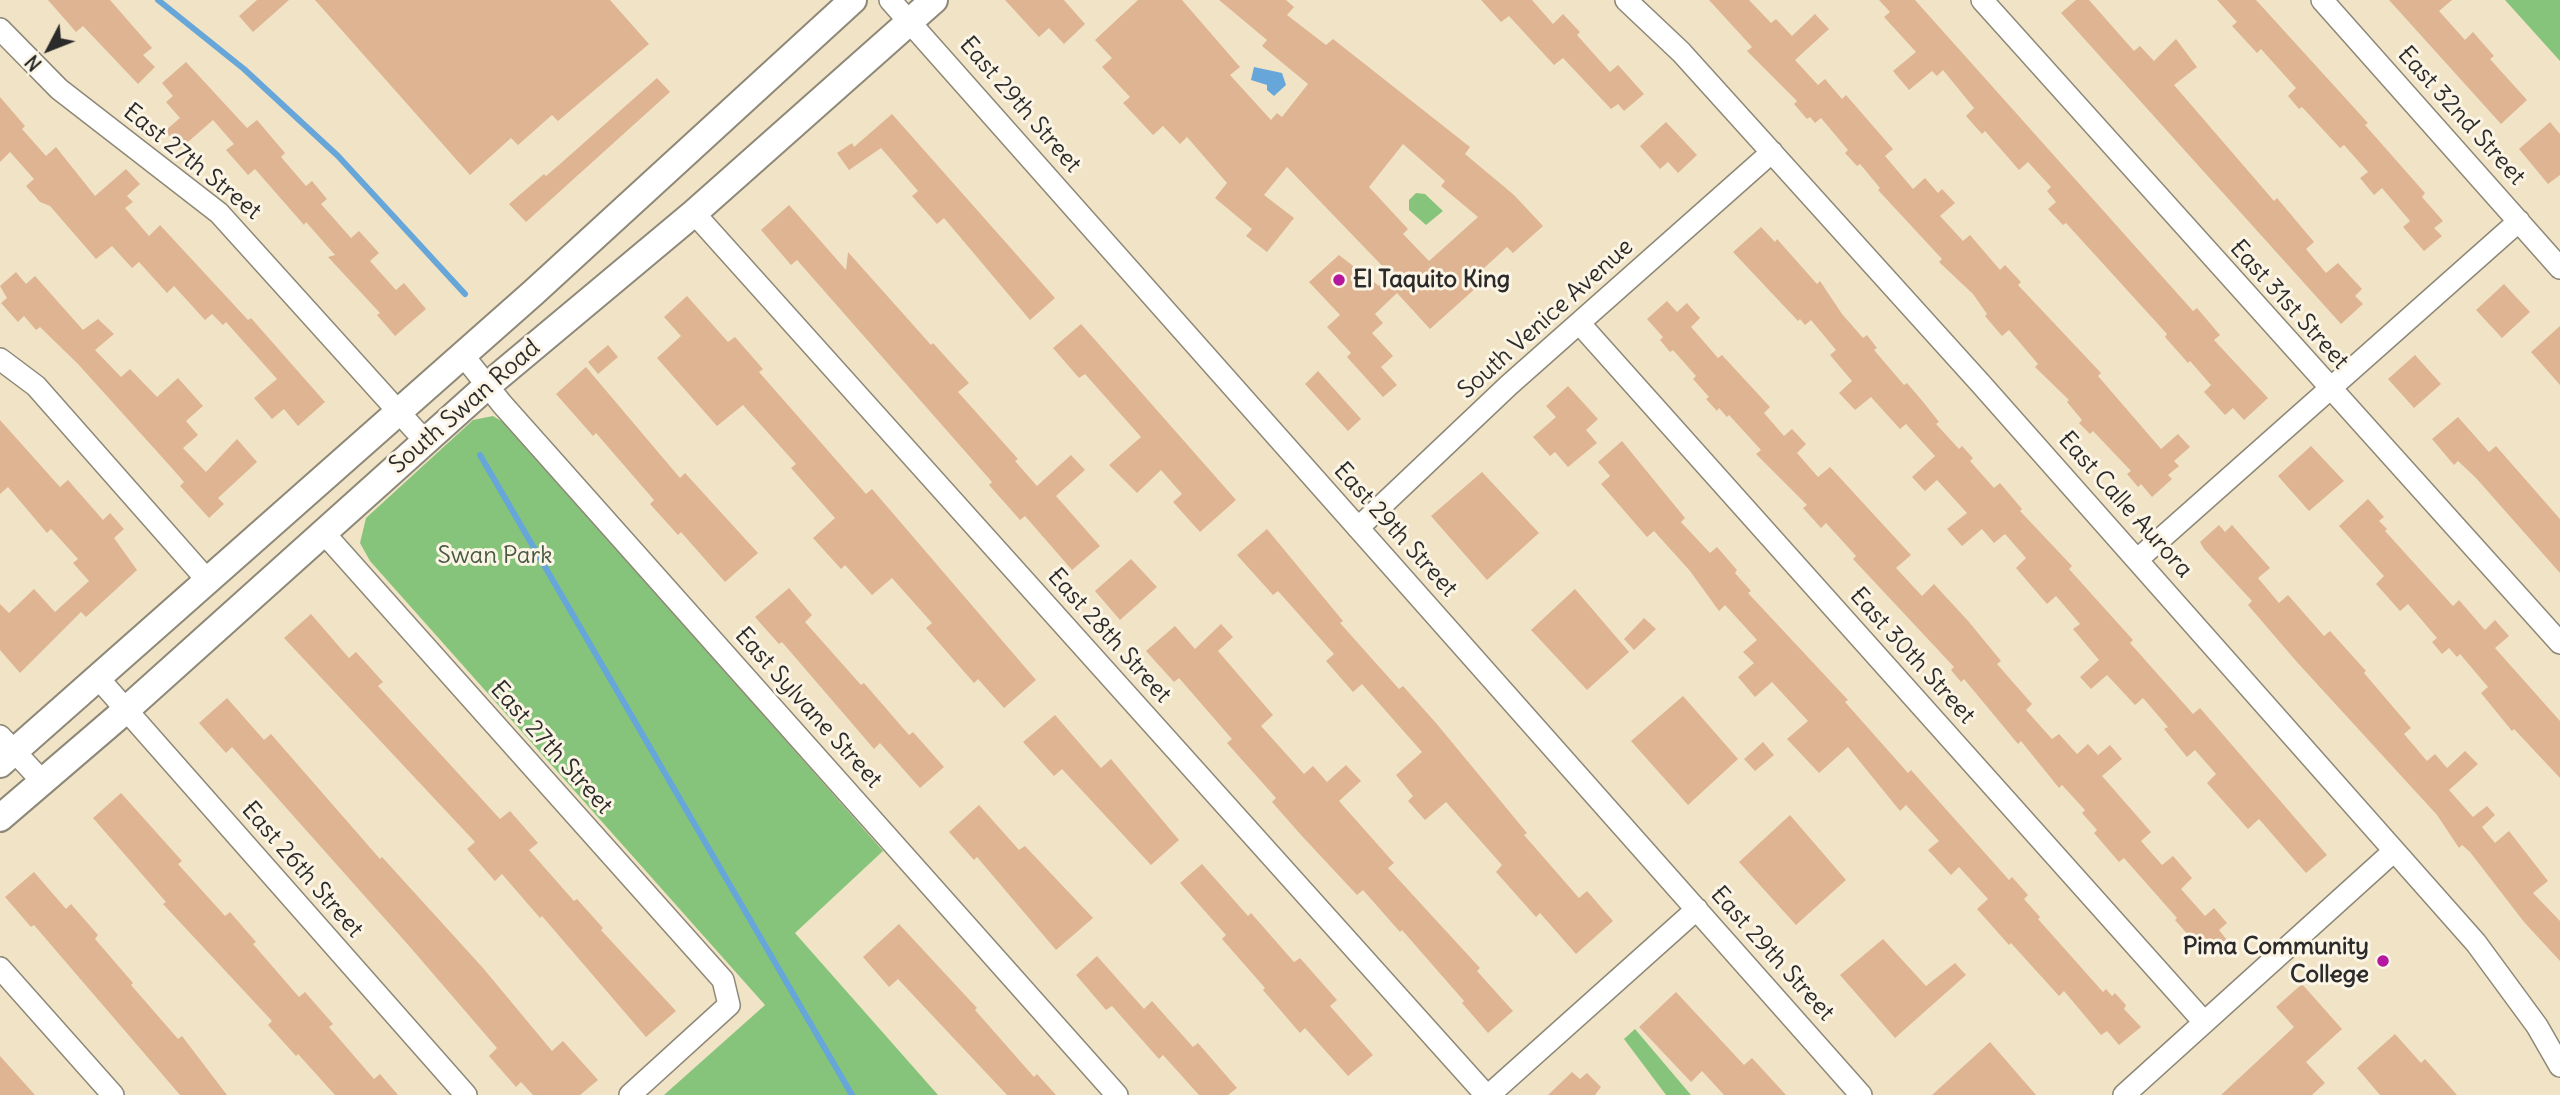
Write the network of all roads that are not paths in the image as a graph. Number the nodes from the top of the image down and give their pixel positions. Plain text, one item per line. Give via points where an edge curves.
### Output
1 (853, 0) edge
2 (890, 0) edge
3 (934, 0) edge
4 (1626, 0) edge
5 (1982, 0) edge
6 (2322, 0) edge
7 (910, 19) junction
8 (0, 29) edge
9 (1772, 152) junction
10 (694, 213) junction
11 (2519, 222) junction
12 (2560, 268) edge
13 (1580, 324) junction
14 (462, 354) junction
15 (0, 359) edge
16 (486, 386) junction
17 (2328, 388) junction
18 (399, 408) junction
19 (425, 441) junction
20 (1357, 528) junction
21 (323, 532) junction
22 (2138, 559) junction
23 (208, 580) junction
24 (2560, 643) edge
25 (99, 679) junction
26 (126, 710) junction
27 (5, 751) edge
28 (42, 781) junction
29 (0, 818) edge
30 (2395, 851) junction
31 (1697, 909) junction
32 (0, 968) edge
33 (2204, 1022) junction
34 (2560, 1066) edge
35 (113, 1095) edge
36 (466, 1095) edge
37 (630, 1095) edge
38 (1117, 1095) edge
39 (1487, 1095) edge
40 (1861, 1095) edge
41 (2124, 1095) edge

1 - 14 main road, South Swan Road
2 - 7 street, East 29th Street
3 - 7 main road, South Swan Road
4 - 9 street, East Calle Aurora via 1681,52
5 - 17 street, East 31st Street
6 - 11 street, East 32nd Street
7 - 10 main road, South Swan Road
7 - 20 street, East 29th Street
8 - 18 street, East 27th Street via 60,89 219,213
9 - 13 street, South Venice Avenue
9 - 22 street, East Calle Aurora
10 - 16 main road, South Swan Road
10 - 39 street, East 28th Street
11 - 12 street, East 32nd Street
11 - 17 street
13 - 20 street, South Venice Avenue
13 - 33 street, East 30th Street
14 - 16 street, East Sylvane Street
14 - 18 main road, South Swan Road
15 - 23 street via 36,386
16 - 19 main road, South Swan Road
16 - 38 street, East Sylvane Street
17 - 22 street
17 - 24 street, East 31st Street
18 - 19 street, East 27th Street
18 - 23 main road, South Swan Road
19 - 21 main road, South Swan Road
20 - 31 street, East 29th Street
21 - 26 main road, South Swan Road
21 - 37 street, East 27th Street via 723,980 729,1005
22 - 30 street, East Calle Aurora
23 - 25 main road, South Swan Road
25 - 26 street, East 26th Street
25 - 27 main road, South Swan Road
26 - 28 main road, South Swan Road
26 - 36 street, East 26th Street
27 - 28 street
28 - 29 main road, South Swan Road
30 - 33 street
30 - 34 street, East Calle Aurora via 2476,943 2537,1026
31 - 39 street
31 - 40 street, East 29th Street
32 - 35 street
33 - 41 street

